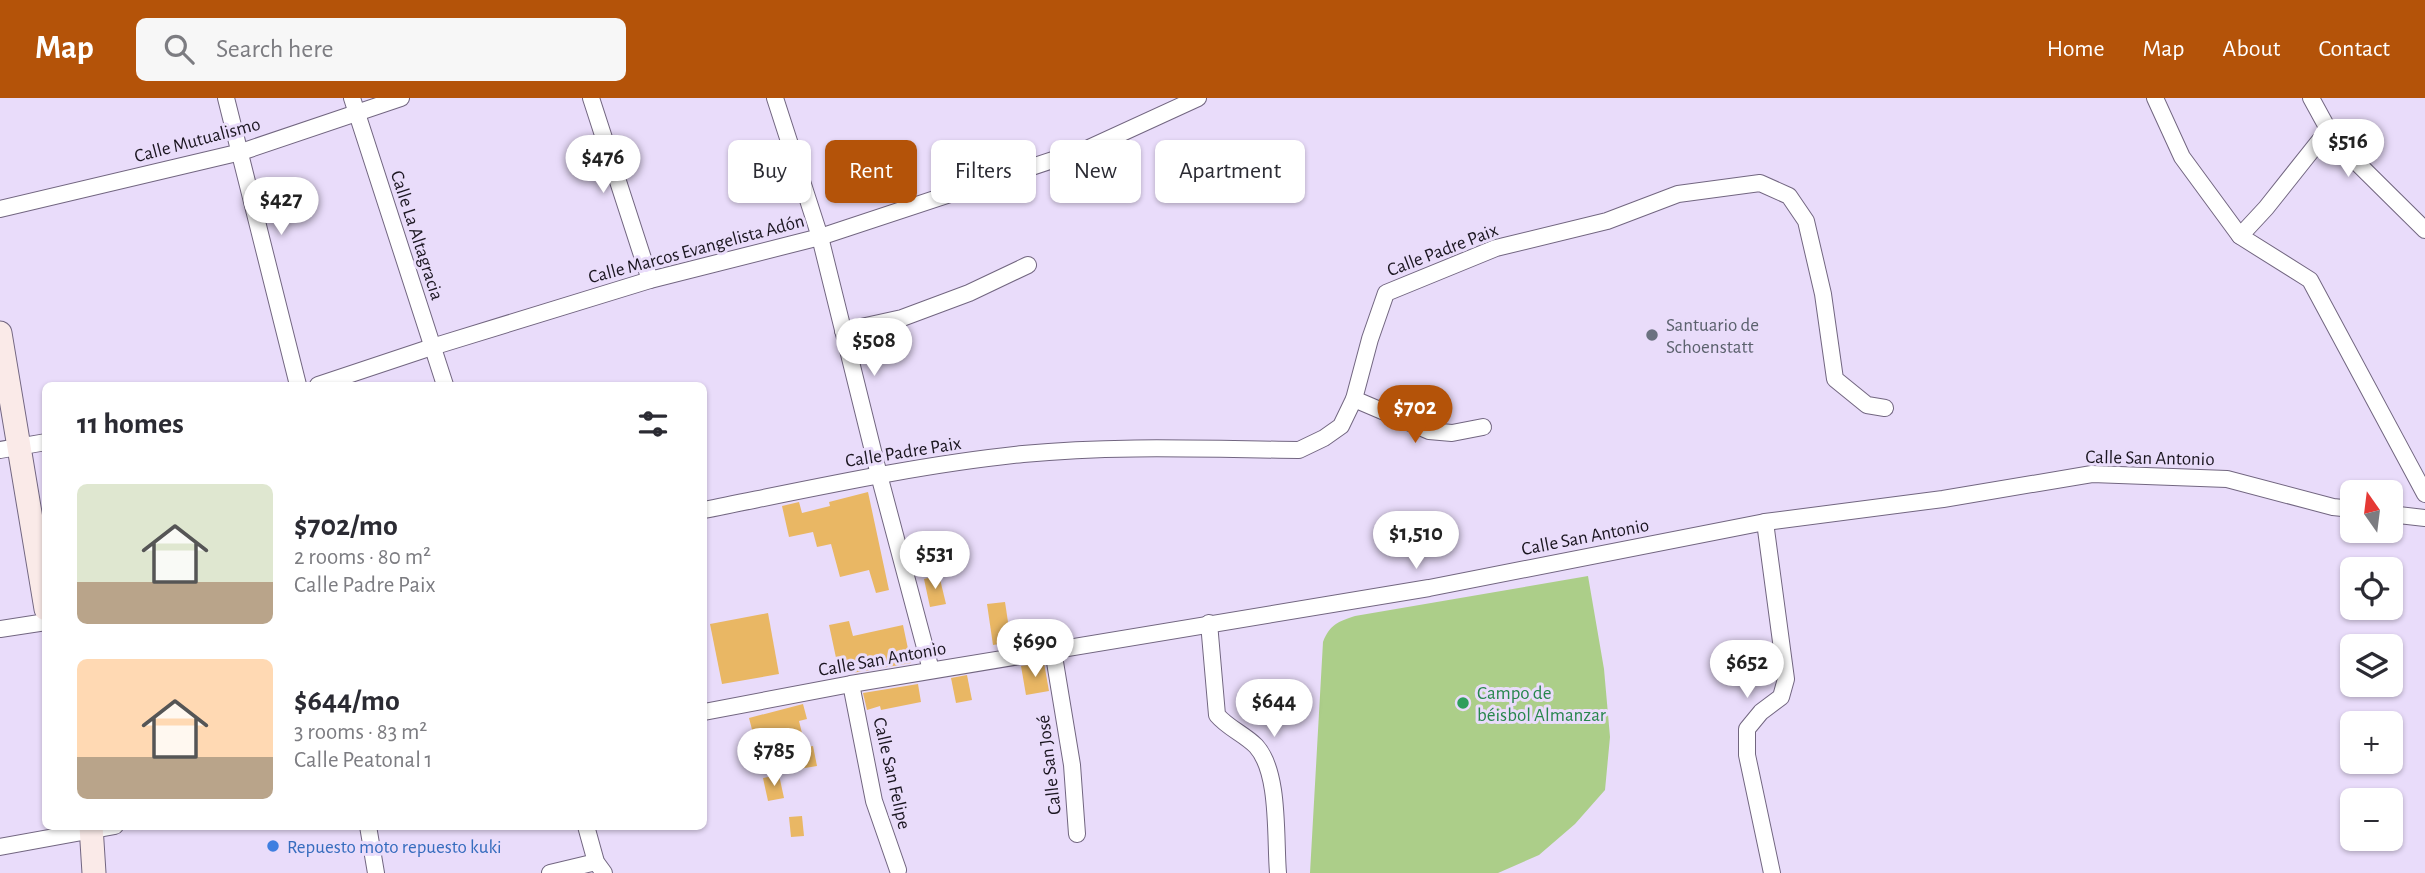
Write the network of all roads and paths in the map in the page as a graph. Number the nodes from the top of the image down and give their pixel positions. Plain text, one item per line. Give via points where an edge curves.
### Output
1 (226, 98) edge
2 (401, 98) edge
3 (591, 98) edge
4 (775, 98) edge
5 (1199, 98) edge
6 (2155, 98) edge
7 (2311, 98) edge
8 (355, 106) edge
9 (2328, 130) junction
10 (241, 152) junction
11 (0, 209) edge
12 (2425, 230) edge
13 (2240, 236) junction
14 (820, 237) junction
15 (1028, 265) dead end
16 (650, 280) junction
17 (844, 331) junction
18 (0, 333) edge
19 (432, 347) junction
20 (297, 382) edge
21 (327, 382) edge
22 (444, 382) edge
23 (1354, 399) junction
24 (1885, 408) dead end
25 (1483, 427) dead end
26 (42, 443) edge
27 (10, 449) edge
28 (879, 475) junction
29 (2425, 494) edge
30 (2340, 508) edge
31 (707, 509) edge
32 (2403, 515) edge
33 (2425, 518) edge
34 (1765, 522) junction
35 (42, 591) edge
36 (42, 623) edge
37 (1209, 623) junction
38 (0, 629) edge
39 (1053, 650) junction
40 (930, 670) junction
41 (851, 684) junction
42 (707, 711) edge
43 (82, 830) edge
44 (92, 830) edge
45 (369, 830) edge
46 (587, 830) edge
47 (1076, 834) dead end
48 (0, 847) edge
49 (600, 868) edge
50 (898, 870) dead end
51 (94, 873) edge
52 (376, 873) edge
53 (550, 873) edge
54 (1278, 873) edge
55 (1772, 873) edge

1 - 10 street
2 - 8 street, Calle Mutualismo
3 - 16 street
4 - 14 street
5 - 14 street, Calle Marcos Evangelista Adón via 1089,148
6 - 13 street via 2182,157
7 - 9 street
8 - 10 street, Calle Mutualismo
8 - 19 street, Calle La Altagracia
9 - 12 street
9 - 13 street
10 - 11 street, Calle Mutualismo
10 - 20 street
13 - 29 street via 2310,280
14 - 16 street, Calle Marcos Evangelista Adón
14 - 17 street
15 - 17 street via 902,318
16 - 19 street, Calle Marcos Evangelista Adón
17 - 28 street
18 - 27 main road
19 - 21 street, Calle Marcos Evangelista Adón
19 - 22 street, Calle La Altagracia
23 - 24 street, Calle Padre Paix via 1386,293 1496,248 1607,221 1678,194 1760,183 1790,196 1806,221 1823,294 1835,379 1867,405
23 - 25 street via 1429,431 1452,433
23 - 28 street, Calle Padre Paix via 1341,426 1299,450 1123,447 1022,454
26 - 27 street
27 - 35 main road
28 - 31 street, Calle Padre Paix
28 - 40 street
30 - 34 street, Calle San Antonio via 2227,480 2092,474
32 - 33 street
34 - 37 street, Calle San Antonio via 1429,588
34 - 55 street via 1786,679 1781,697 1747,729 1747,755
36 - 38 street
37 - 39 street, Calle San Antonio
37 - 54 street via 1217,715 1266,758 1272,780
39 - 40 street, Calle San Antonio
39 - 47 street, Calle San José via 1072,765
40 - 41 street, Calle San Antonio
41 - 42 street, Calle San Antonio
41 - 50 street, Calle San Felipe via 874,801
43 - 48 street
44 - 51 main road
45 - 52 street
46 - 49 street
49 - 53 street

